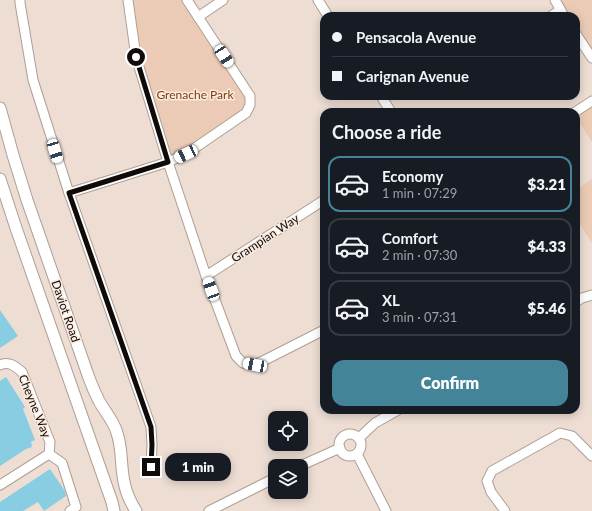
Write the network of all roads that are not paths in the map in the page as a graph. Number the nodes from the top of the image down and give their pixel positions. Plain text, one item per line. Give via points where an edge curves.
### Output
1 (20, 0) edge
2 (128, 0) edge
3 (187, 0) edge
4 (223, 0) edge
5 (318, 0) edge
6 (555, 0) edge
7 (326, 12) edge
8 (561, 12) edge
9 (198, 17) junction
10 (580, 40) edge
11 (592, 58) edge
12 (592, 101) edge
13 (0, 108) edge
14 (580, 109) edge
15 (168, 162) junction
16 (0, 179) edge
17 (69, 193) junction
18 (320, 203) edge
19 (206, 276) junction
20 (592, 295) edge
21 (580, 299) edge
22 (320, 332) edge
23 (0, 365) edge
24 (391, 414) edge
25 (358, 438) junction
26 (340, 448) junction
27 (49, 454) junction
28 (356, 454) junction
29 (592, 456) edge
30 (308, 462) edge
31 (151, 467) dead end
32 (268, 482) edge
33 (0, 486) edge
34 (70, 511) edge
35 (114, 511) edge
36 (136, 511) edge
37 (209, 511) edge
38 (386, 511) edge
39 (505, 511) edge

1 - 17 street via 33,80
2 - 15 street via 136,57
3 - 9 street
4 - 9 street
5 - 7 street
6 - 8 street
9 - 15 street via 250,96 250,105 246,113 186,154
10 - 11 street
12 - 14 street
13 - 36 street, Daviot Road via 24,192 89,378 117,432 123,478
15 - 17 street
15 - 19 street
16 - 35 street, Daviot Road
17 - 31 street via 151,427
18 - 19 street, Grampian Way
19 - 22 street via 236,356 243,363 255,365
20 - 21 street
23 - 27 street, Cheyne Way via 14,365 22,372 50,442
24 - 25 street via 375,423
25 - 26 street via 351,434 343,436
25 - 28 street via 361,446
26 - 28 street via 348,456
26 - 30 street
27 - 33 street, Cheyne Way
27 - 34 street via 62,463 76,507
28 - 38 street
29 - 39 street via 572,436 560,433 492,471 487,481 491,492
32 - 37 street

